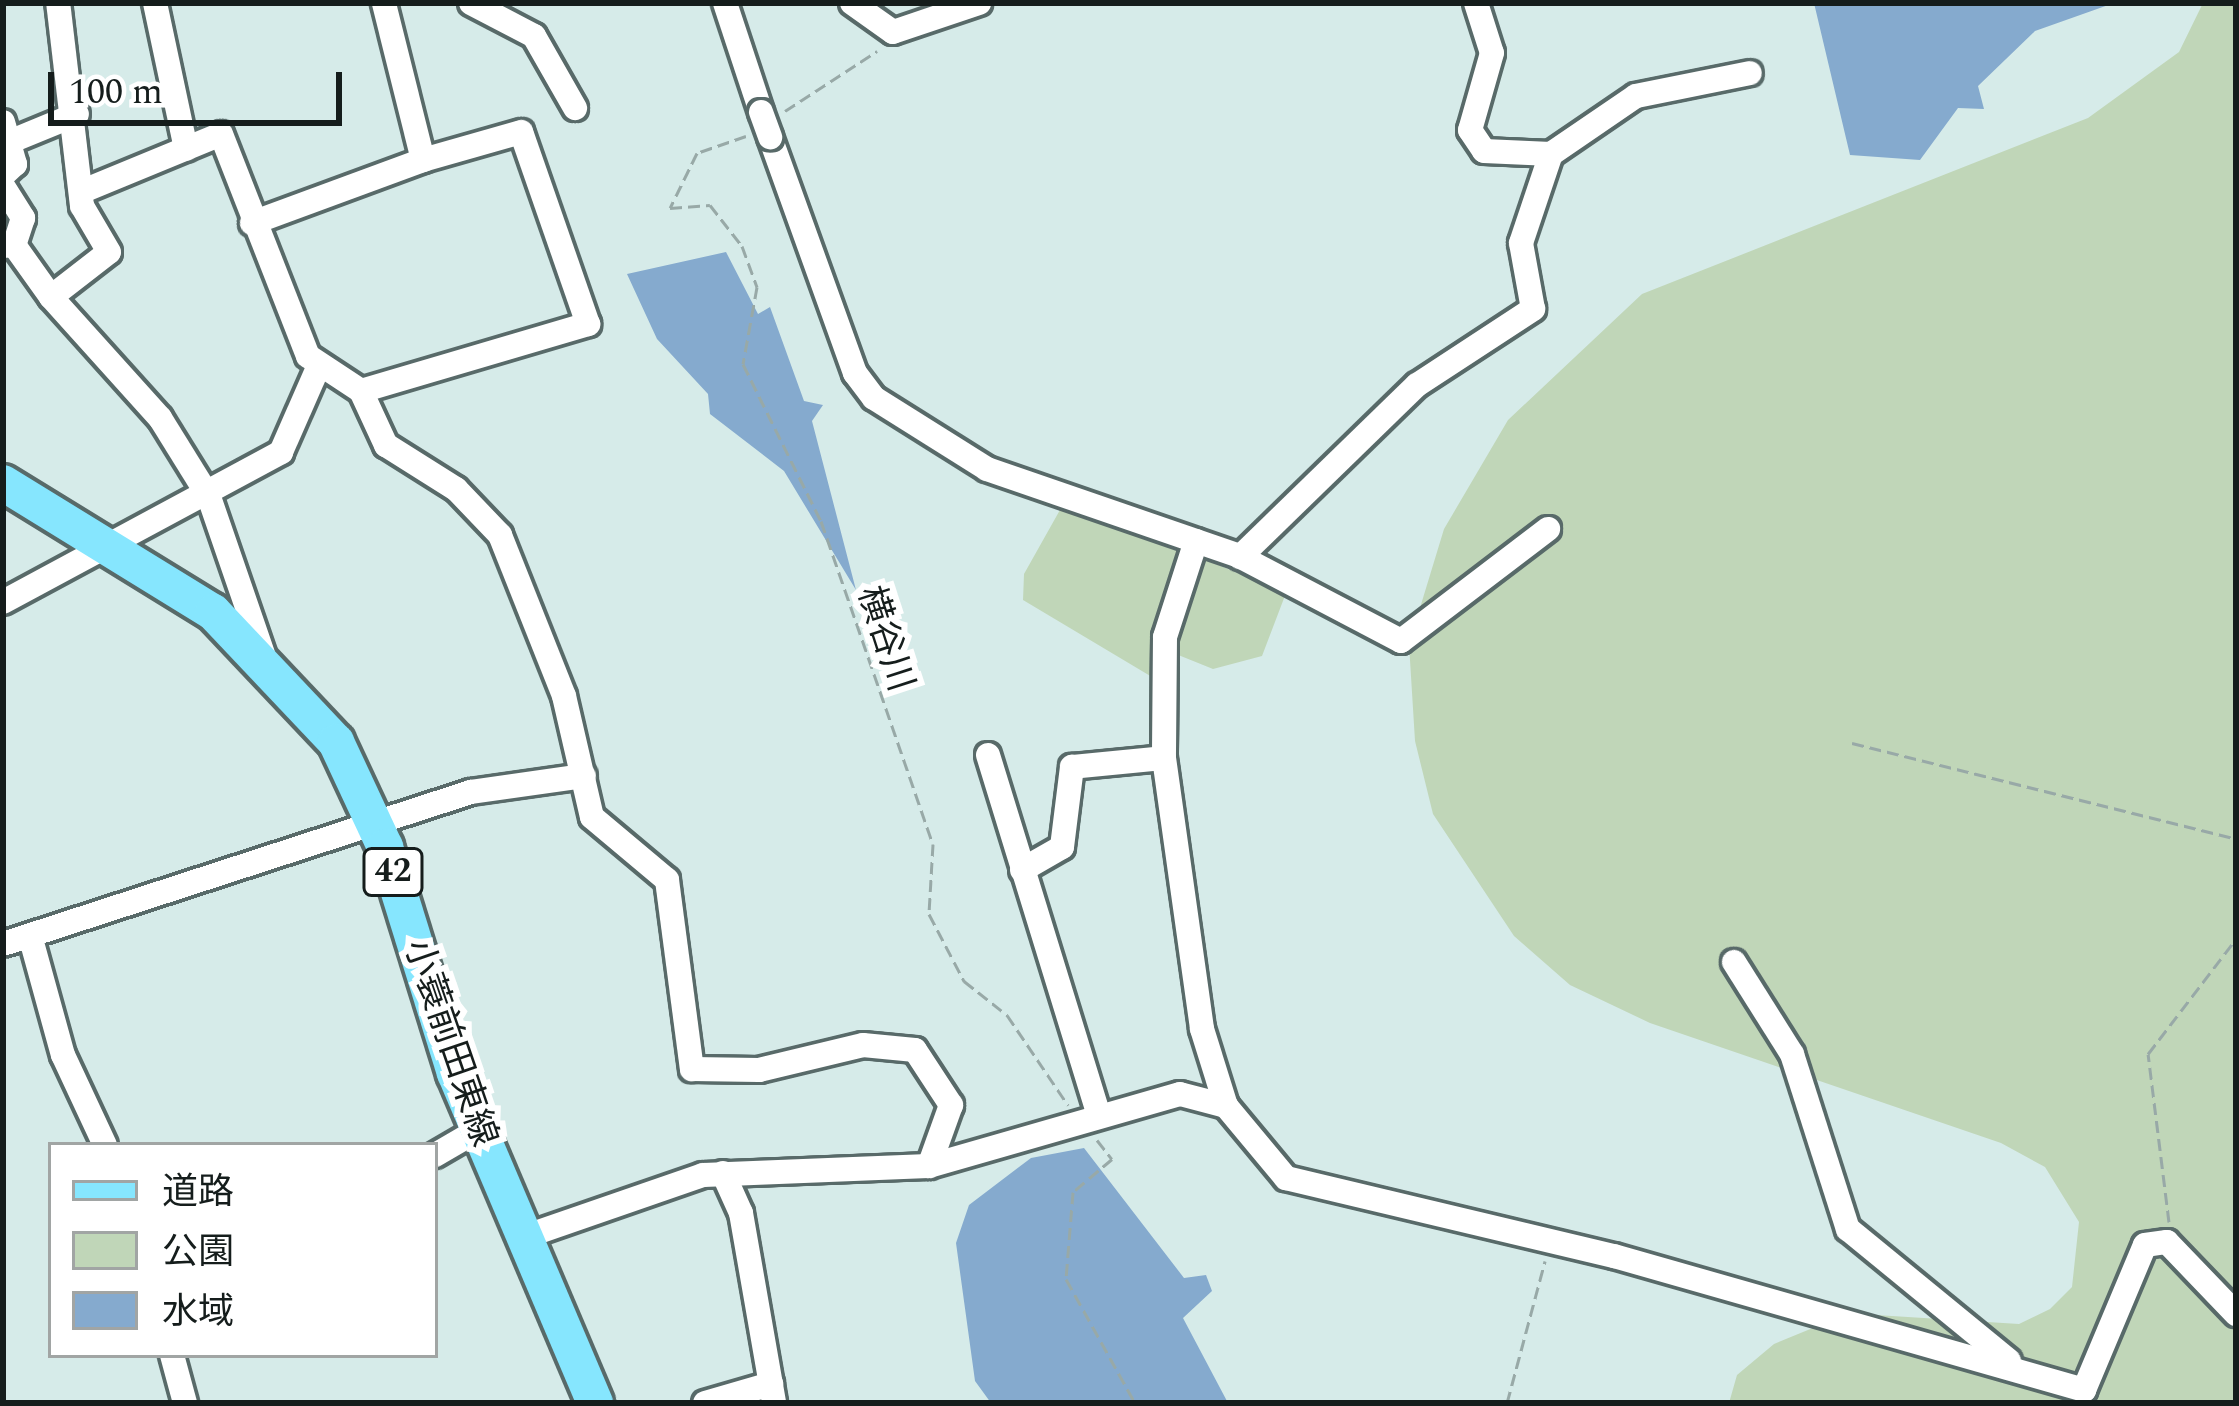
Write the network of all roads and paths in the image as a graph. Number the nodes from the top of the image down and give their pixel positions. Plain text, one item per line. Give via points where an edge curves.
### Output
1 (58, 3) edge
2 (155, 3) edge
3 (384, 3) edge
4 (471, 3) edge
5 (725, 3) edge
6 (852, 3) edge
7 (979, 3) edge
8 (1476, 3) edge
9 (870, 42) dead end
10 (1750, 74) dead end
11 (575, 108) dead end
12 (77, 114) junction
13 (763, 126) junction
14 (8, 131) edge
15 (186, 149) junction
16 (1551, 154) junction
17 (423, 160) junction
18 (3, 176) edge
19 (3, 186) edge
20 (83, 191) junction
21 (252, 223) junction
22 (8, 246) edge
23 (52, 297) junction
24 (317, 370) junction
25 (361, 391) junction
26 (3, 483) edge
27 (208, 496) junction
28 (1548, 529) dead end
29 (1196, 541) junction
30 (100, 543) junction
31 (1240, 557) junction
32 (3, 602) edge
33 (262, 653) junction
34 (1852, 743) dead end
35 (988, 755) dead end
36 (1164, 758) junction
37 (584, 776) junction
38 (376, 823) junction
39 (2236, 839) edge
40 (1022, 870) junction
41 (31, 939) junction
42 (2236, 939) edge
43 (3, 944) edge
44 (1734, 962) dead end
45 (1226, 1106) junction
46 (1090, 1118) junction
47 (478, 1130) junction
48 (104, 1142) edge
49 (438, 1153) edge
50 (929, 1166) junction
51 (723, 1173) junction
52 (524, 1238) junction
53 (2167, 1242) junction
54 (1550, 1246) junction
55 (2236, 1314) edge
56 (173, 1358) edge
57 (2029, 1375) junction
58 (772, 1394) edge
59 (184, 1403) edge
60 (595, 1403) edge
61 (705, 1403) edge
62 (1135, 1403) edge
63 (1507, 1403) edge

1 - 12 street
2 - 15 street
3 - 17 street
4 - 11 street via 534,36
5 - 13 street
6 - 7 street via 893,32
8 - 16 street via 1492,53 1474,146
9 - 13 path, 横谷川 via 880,49
10 - 16 street via 1636,96
12 - 14 street
12 - 20 street
13 - 29 street via 840,344 874,398 987,469
13 - 46 path, 横谷川 via 697,153 670,208 710,205 742,246 757,287 743,364 821,521 933,844 929,914 964,981 1006,1015
14 - 18 street via 15,164
15 - 20 street
15 - 21 street via 221,134
16 - 31 street via 1521,243 1533,309 1418,386
17 - 21 street
17 - 25 street via 521,132 588,324
19 - 22 street via 22,218
20 - 23 street via 109,252
21 - 24 street
22 - 23 street
23 - 27 street via 160,418
24 - 25 street
24 - 27 street via 281,452
25 - 37 street via 386,445 456,490 500,535
26 - 30 main road, 小蓑前田東線 / 42
27 - 30 street
27 - 33 street
28 - 31 street via 1401,641
29 - 31 street
29 - 36 street via 1165,637
30 - 32 street
30 - 33 main road, 小蓑前田東線 / 42
33 - 38 main road, 小蓑前田東線 / 42 via 336,742
34 - 39 path
35 - 40 street
36 - 40 street via 1072,767 1062,847
36 - 45 street via 1202,1029
37 - 38 street via 471,792
37 - 50 street via 592,817 667,880 692,1069 759,1070 863,1045 915,1050 951,1105
38 - 41 street via 169,883
38 - 47 main road, 小蓑前田東線 / 42
40 - 46 street
41 - 43 street
41 - 48 street via 63,1055
42 - 53 path via 2149,1054
44 - 57 street via 1792,1054 1848,1229
45 - 46 street via 1154,1093
45 - 54 street via 1286,1178
46 - 50 street
46 - 62 path, 横谷川 via 1112,1159 1073,1192 1066,1279
47 - 49 street
47 - 52 main road, 小蓑前田東線 / 42
50 - 51 street
51 - 52 street
51 - 58 street via 741,1213
52 - 60 main road, 小蓑前田東線 / 42
53 - 55 street
53 - 57 street via 2145,1245 2130,1267 2084,1390
54 - 57 street
54 - 63 path
56 - 59 street
58 - 61 street

